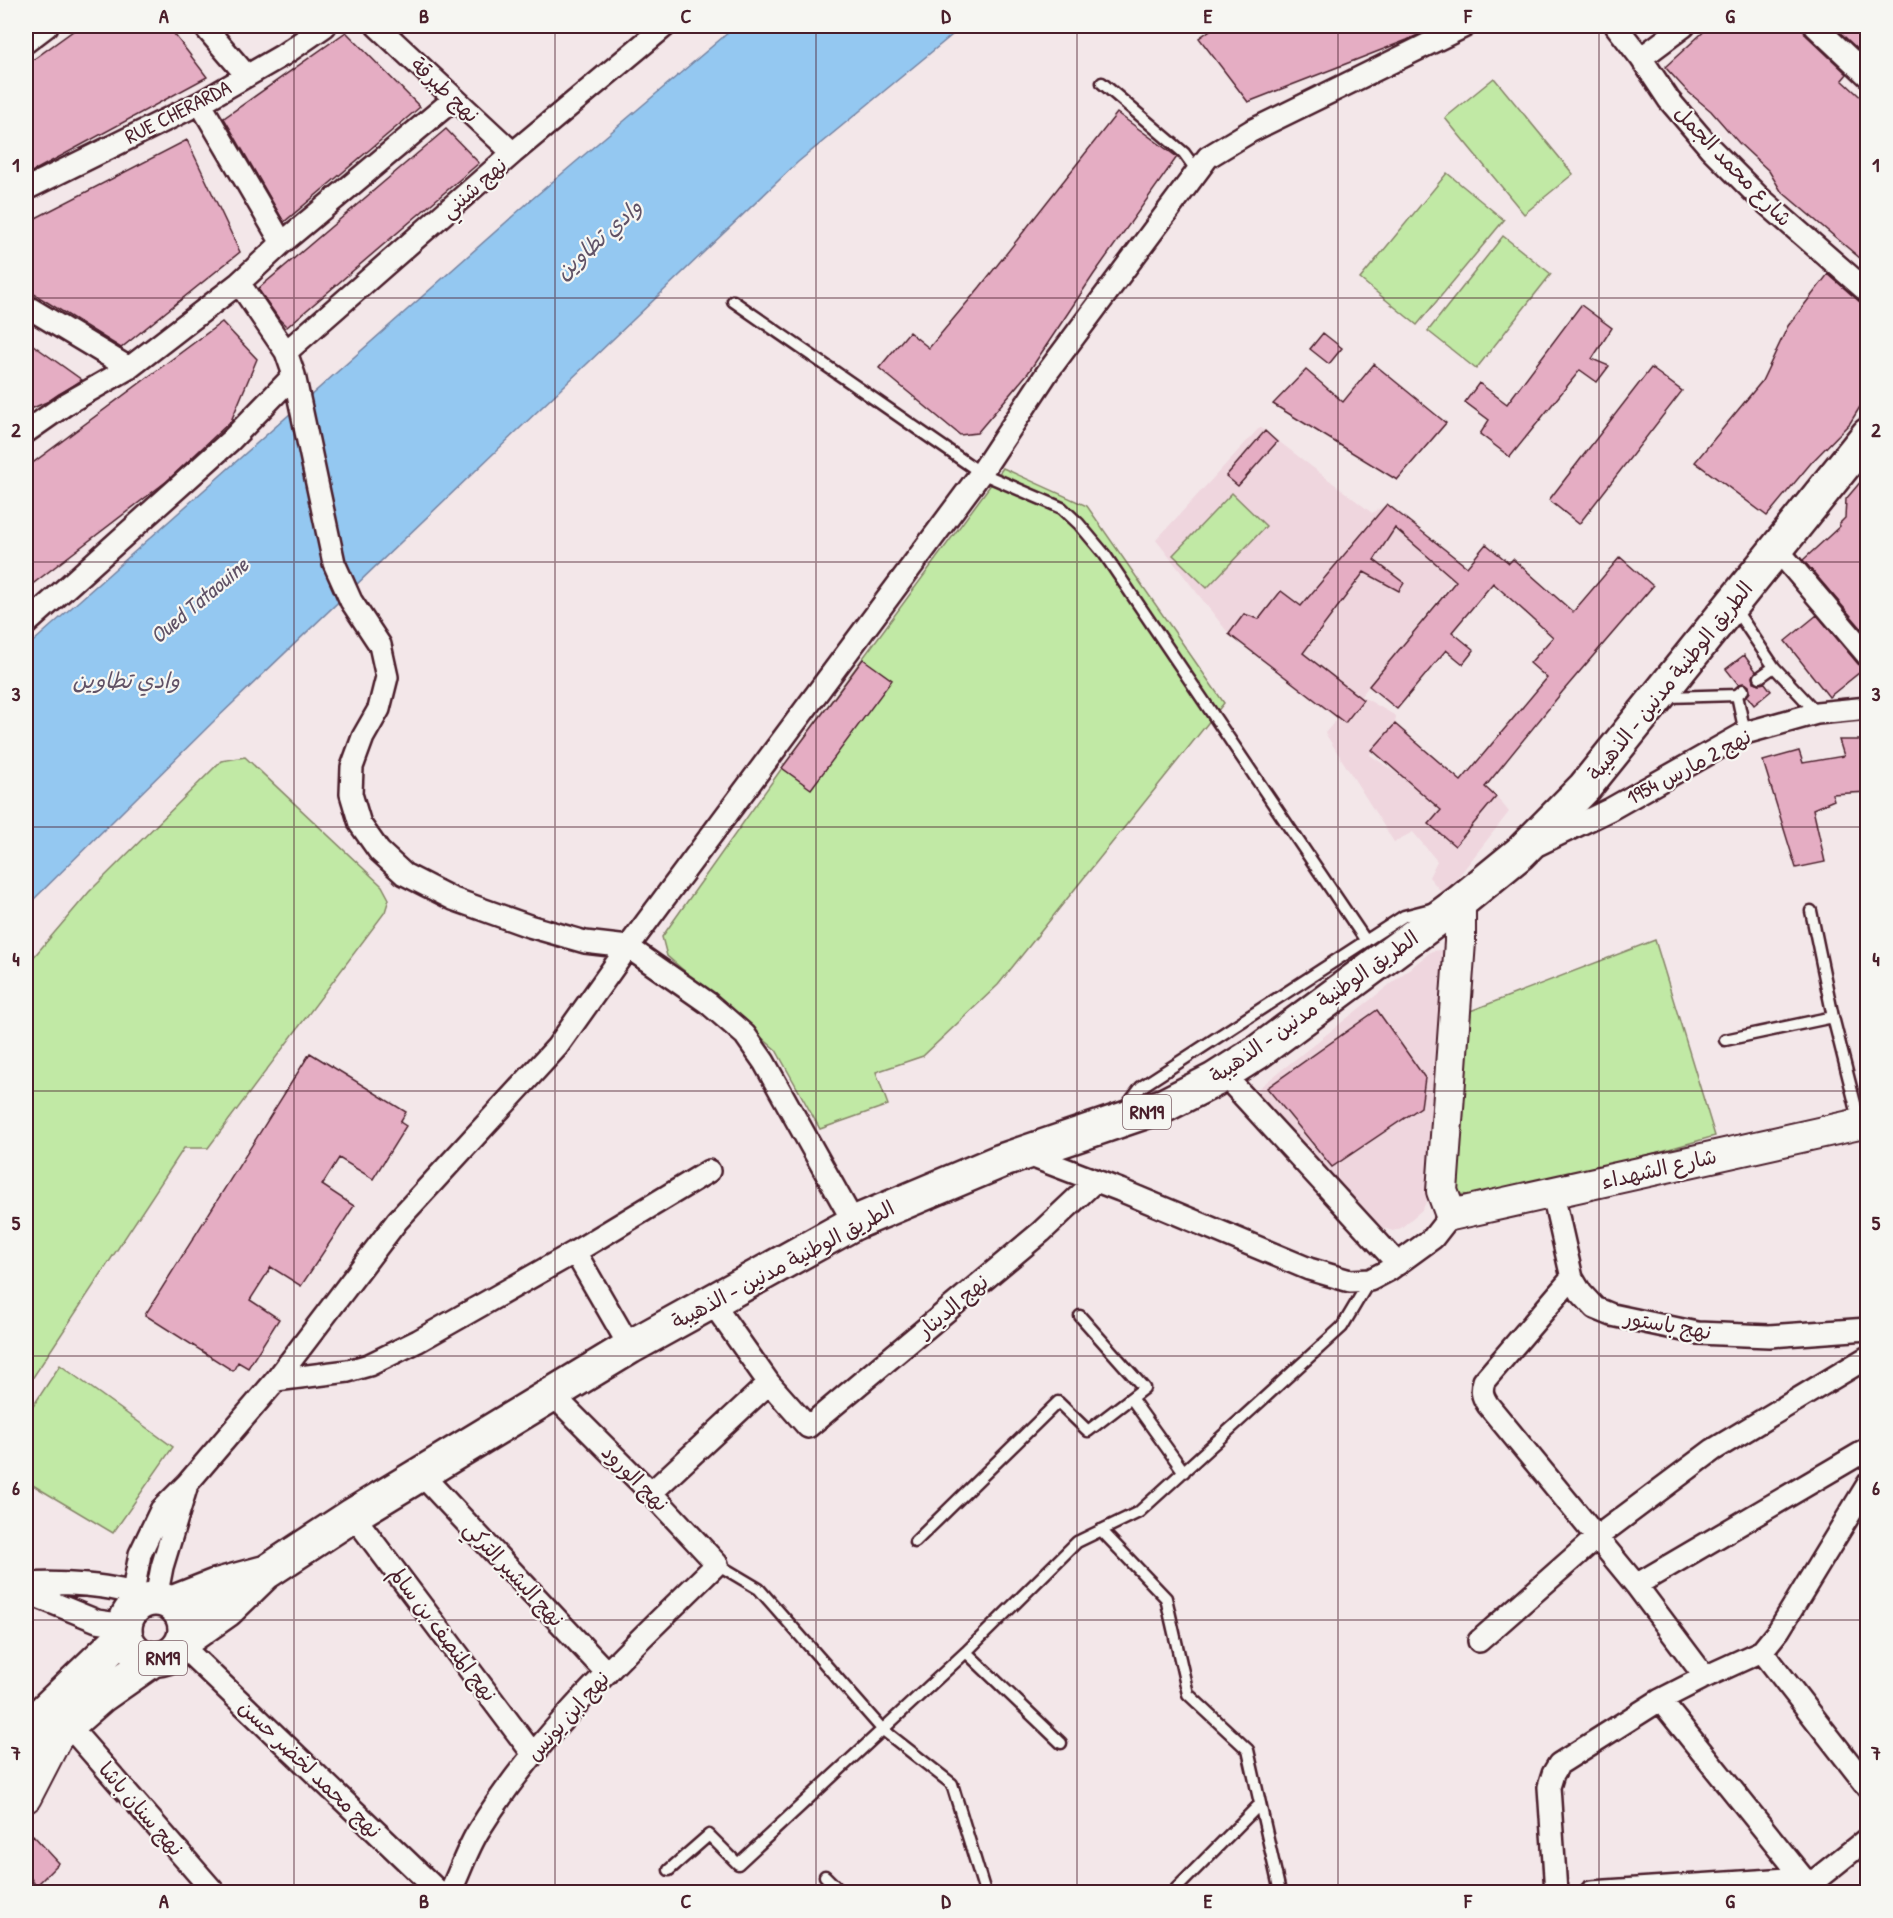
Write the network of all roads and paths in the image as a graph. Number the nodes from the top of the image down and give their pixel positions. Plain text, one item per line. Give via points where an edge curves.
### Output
1 (47, 26) edge
2 (204, 26) edge
3 (325, 26) edge
4 (377, 26) edge
5 (665, 26) edge
6 (1466, 26) edge
7 (1616, 26) edge
8 (1684, 26) edge
9 (1815, 26) edge
10 (26, 42) edge
11 (1641, 58) junction
12 (247, 76) junction
13 (1868, 76) edge
14 (1102, 83) dead end
15 (454, 99) junction
16 (200, 103) junction
17 (513, 153) junction
18 (1197, 171) junction
19 (26, 189) edge
20 (282, 243) junction
21 (238, 283) junction
22 (1868, 292) edge
23 (733, 301) dead end
24 (26, 306) edge
25 (286, 352) junction
26 (129, 368) junction
27 (294, 375) junction
28 (26, 432) edge
29 (1868, 435) edge
30 (981, 473) junction
31 (1777, 549) junction
32 (1732, 606) junction
33 (26, 624) edge
34 (1868, 656) edge
35 (1774, 667) junction
36 (1760, 676) dead end
37 (1658, 697) junction
38 (1868, 708) edge
39 (1817, 713) junction
40 (1745, 733) junction
41 (1520, 853) junction
42 (1461, 902) junction
43 (1811, 911) dead end
44 (1366, 941) junction
45 (628, 947) junction
46 (1833, 1017) junction
47 (1725, 1040) dead end
48 (1223, 1074) junction
49 (1864, 1123) edge
50 (1113, 1124) junction
51 (1023, 1154) junction
52 (709, 1171) dead end
53 (1095, 1181) junction
54 (1553, 1194) junction
55 (1451, 1215) junction
56 (854, 1223) junction
57 (575, 1252) junction
58 (1398, 1264) junction
59 (1572, 1278) junction
60 (1370, 1280) junction
61 (711, 1301) junction
62 (1080, 1316) dead end
63 (1868, 1329) edge
64 (630, 1347) junction
65 (1868, 1357) edge
66 (276, 1380) junction
67 (770, 1383) junction
68 (551, 1393) junction
69 (1131, 1398) junction
70 (1868, 1449) edge
71 (1184, 1472) junction
72 (421, 1474) junction
73 (1868, 1484) edge
74 (651, 1493) junction
75 (353, 1515) junction
76 (1101, 1530) junction
77 (1597, 1537) junction
78 (915, 1542) dead end
79 (717, 1564) junction
80 (265, 1573) junction
81 (26, 1584) edge
82 (1636, 1585) junction
83 (26, 1592) edge
84 (141, 1609) junction
85 (1479, 1641) dead end
86 (173, 1648) junction
87 (1762, 1651) junction
88 (966, 1652) junction
89 (607, 1673) junction
90 (1705, 1677) junction
91 (1660, 1700) junction
92 (64, 1728) junction
93 (26, 1729) edge
94 (882, 1729) junction
95 (1061, 1743) dead end
96 (533, 1754) junction
97 (26, 1762) edge
98 (1868, 1787) edge
99 (26, 1797) edge
100 (1260, 1804) junction
101 (1868, 1838) edge
102 (669, 1870) dead end
103 (825, 1876) dead end
104 (1808, 1884) edge
105 (214, 1893) edge
106 (439, 1893) edge
107 (450, 1893) edge
108 (841, 1893) edge
109 (985, 1893) edge
110 (1173, 1893) edge
111 (1280, 1893) edge
112 (1556, 1893) edge
113 (1591, 1893) edge

1 - 10 street
2 - 12 street
3 - 12 street, RUE CHERARDA
4 - 15 street, نهج طبرقة
5 - 17 street, نهج شنني
6 - 18 street via 1251,131 1209,157
7 - 11 street, شارع محمد الجمل
8 - 11 street
9 - 13 street
11 - 22 street, شارع محمد الجمل via 1668,100 1710,148 1759,197
12 - 16 street, RUE CHERARDA
14 - 18 lane via 1184,153
15 - 17 street, نهج طبرقة
15 - 20 street
16 - 19 street, RUE CHERARDA
16 - 20 street
17 - 25 street, نهج شنني
18 - 30 street via 1047,373
20 - 21 street
21 - 25 street
21 - 26 street
23 - 30 lane
24 - 26 street
25 - 27 street
26 - 28 street
27 - 33 street via 231,440
27 - 45 street via 334,563 351,601 380,645 387,677 379,709 351,767 351,794 360,824 379,851 404,874 453,899 585,942
29 - 31 main road, الطريق الوطنية مدنين - الذهيبة / RN19
30 - 44 lane via 1062,508 1105,555
30 - 45 street
31 - 32 main road, الطريق الوطنية مدنين - الذهيبة / RN19
31 - 34 street
32 - 35 lane
32 - 37 main road, الطريق الوطنية مدنين - الذهيبة / RN19
35 - 36 lane
35 - 39 lane
37 - 40 lane via 1740,693
37 - 41 main road, الطريق الوطنية مدنين - الذهيبة / RN19 via 1584,787
38 - 39 street, نهج 2 مارس 1954
39 - 40 street, نهج 2 مارس 1954
40 - 41 street, نهج 2 مارس 1954 via 1609,810
41 - 42 main road, الطريق الوطنية مدنين - الذهيبة / RN19
42 - 44 lane via 1404,916
42 - 48 main road, الطريق الوطنية مدنين - الذهيبة / RN19
42 - 55 main road via 1442,1191
43 - 46 lane
44 - 50 lane via 1141,1087
45 - 56 street via 708,1003 745,1035
45 - 66 street via 557,1047 397,1221
46 - 47 lane
46 - 49 lane
48 - 50 main road, الطريق الوطنية مدنين - الذهيبة / RN19 via 1165,1105
48 - 58 street
49 - 54 main road, شارع الشهداء
50 - 51 main road, الطريق الوطنية مدنين - الذهيبة / RN19
51 - 53 street
51 - 56 main road, الطريق الوطنية مدنين - الذهيبة / RN19
52 - 57 street
53 - 60 street via 1310,1269 1350,1281
53 - 67 street, نهج الدينار via 1035,1237 808,1427
54 - 55 main road, شارع الشهداء
54 - 59 street, نهج باستور
55 - 58 street via 1433,1238
56 - 61 main road, الطريق الوطنية مدنين - الذهيبة / RN19
57 - 64 street
57 - 66 street via 369,1365
58 - 60 street
59 - 63 street, نهج باستور via 1595,1308 1697,1333 1769,1336
59 - 77 street via 1495,1367 1482,1390 1488,1405
60 - 71 lane via 1342,1327
61 - 64 main road, الطريق الوطنية مدنين - الذهيبة / RN19
61 - 67 street
62 - 69 lane via 1144,1388
64 - 68 main road, الطريق الوطنية مدنين - الذهيبة / RN19
65 - 77 street via 1713,1450
66 - 84 street via 187,1484 162,1567
67 - 74 street
68 - 72 main road, الطريق الوطنية مدنين - الذهيبة / RN19
68 - 74 street, نهج الورود
69 - 71 lane
69 - 78 lane via 1088,1431 1058,1402
70 - 82 street
71 - 76 lane via 1139,1512
72 - 75 main road, الطريق الوطنية مدنين - الذهيبة / RN19
72 - 89 street, نهج البشير التركي
73 - 87 street via 1779,1630
74 - 79 street, نهج الورود
75 - 80 main road, الطريق الوطنية مدنين - الذهيبة / RN19
75 - 96 street, نهج المنصف بن سالم
76 - 88 lane via 1077,1542
76 - 100 lane via 1166,1598 1188,1695 1248,1750
77 - 82 street
77 - 85 street
79 - 89 street, نهج ابن يونس
79 - 94 lane via 759,1589
80 - 84 main road, الطريق الوطنية مدنين - الذهيبة / RN19
80 - 86 main road, الطريق الوطنية مدنين - الذهيبة / RN19 via 227,1610
81 - 84 street via 78,1584
82 - 90 street
83 - 84 street via 97,1620
84 - 86 main road, RN19 via 183,1616 185,1624
84 - 86 main road, RN19 via 132,1649 146,1658
84 - 93 main road, الطريق الوطنية مدنين - الذهيبة / RN19
86 - 92 main road, الطريق الوطنية مدنين - الذهيبة / RN19 via 101,1696
86 - 106 street, نهج محمد لخضر حسن
87 - 90 street
87 - 98 street
88 - 94 lane
88 - 95 lane
89 - 96 street, نهج ابن يونس
90 - 91 street
91 - 104 street
91 - 112 street via 1572,1754 1553,1774 1549,1787
92 - 97 main road, الطريق الوطنية مدنين - الذهيبة / RN19
92 - 99 main road
92 - 105 street, نهج سنان باشا
94 - 102 lane via 738,1864 709,1835
94 - 109 lane via 952,1784
96 - 107 street, نهج ابن يونس via 477,1833
100 - 110 lane
100 - 111 lane
101 - 104 street
103 - 108 lane
104 - 113 street

